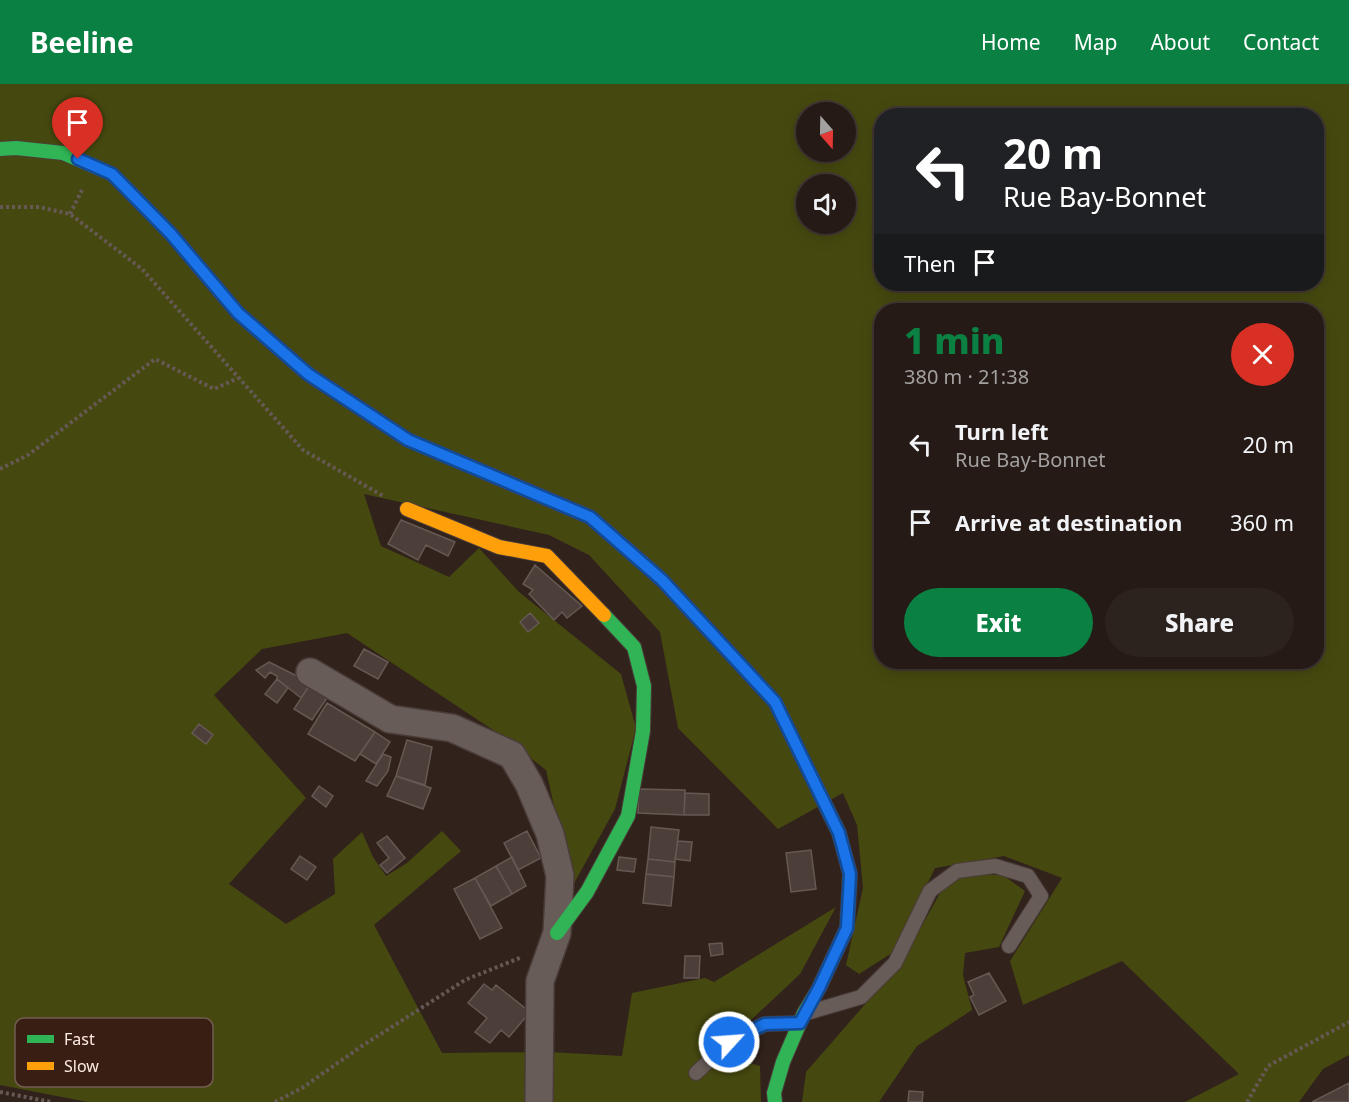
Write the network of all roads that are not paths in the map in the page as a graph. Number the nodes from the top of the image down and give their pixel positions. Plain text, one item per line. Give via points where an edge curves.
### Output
1 (0, 149) edge
2 (407, 509) road end
3 (310, 672) dead end
4 (557, 933) junction
5 (1009, 946) dead end
6 (802, 1018) junction
7 (696, 1073) dead end
8 (539, 1102) edge
9 (775, 1102) edge

1 - 6 main road via 63,153 112,174 171,234 238,313 308,374 408,440 590,517 662,580 775,702 839,833 850,874 847,928
2 - 4 main road via 499,547 547,556 634,646 644,686 643,731 628,816 587,892
3 - 4 street via 390,719 452,728 512,754 550,834 560,876
4 - 8 street via 540,981
5 - 6 lane via 1041,896 1028,876 995,866 957,871 930,891 895,963 861,997
6 - 7 lane via 765,1024 729,1042
6 - 9 main road via 783,1062

